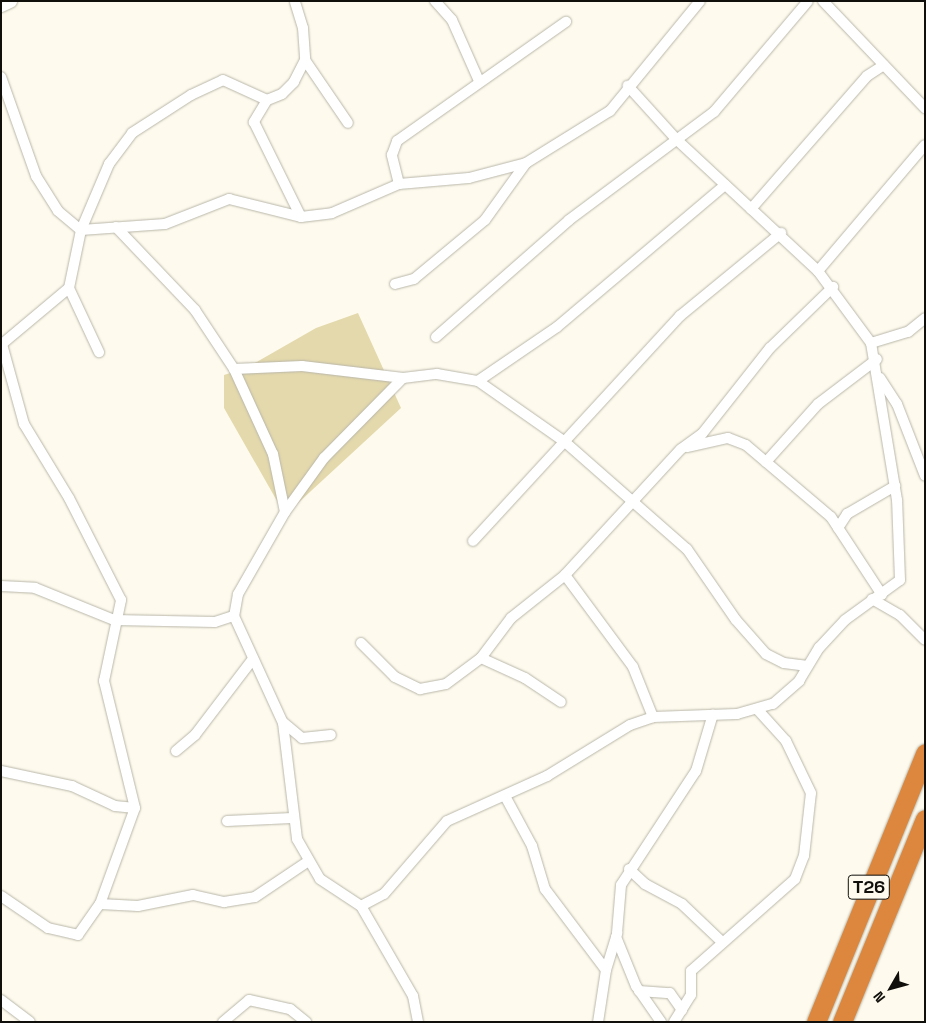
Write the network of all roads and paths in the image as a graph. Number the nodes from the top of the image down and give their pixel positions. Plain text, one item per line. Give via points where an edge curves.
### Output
1 (10, 1) edge
2 (435, 1) edge
3 (700, 1) edge
4 (808, 1) edge
5 (822, 1) edge
6 (295, 2) edge
7 (1, 5) edge
8 (566, 22) dead end
9 (305, 60) junction
10 (884, 65) junction
11 (1, 77) edge
12 (479, 81) junction
13 (628, 86) junction
14 (267, 100) junction
15 (925, 108) edge
16 (348, 123) dead end
17 (676, 139) junction
18 (925, 146) edge
19 (526, 163) junction
20 (399, 184) junction
21 (725, 185) junction
22 (751, 209) junction
23 (301, 217) junction
24 (116, 227) junction
25 (81, 230) junction
26 (781, 233) junction
27 (818, 271) junction
28 (395, 284) dead end
29 (833, 287) junction
30 (69, 288) junction
31 (925, 318) edge
32 (436, 337) dead end
33 (872, 343) junction
34 (99, 352) dead end
35 (877, 359) junction
36 (234, 369) junction
37 (879, 376) junction
38 (403, 378) junction
39 (478, 381) junction
40 (565, 442) junction
41 (681, 449) junction
42 (766, 462) junction
43 (925, 476) edge
44 (895, 486) junction
45 (631, 502) junction
46 (285, 512) junction
47 (838, 528) junction
48 (473, 541) dead end
49 (565, 575) junction
50 (1, 586) edge
51 (882, 594) junction
52 (872, 600) junction
53 (234, 616) junction
54 (114, 620) junction
55 (925, 640) edge
56 (361, 643) dead end
57 (481, 658) junction
58 (253, 659) junction
59 (808, 666) junction
60 (561, 702) dead end
61 (758, 710) junction
62 (712, 714) junction
63 (653, 717) junction
64 (283, 723) junction
65 (331, 735) dead end
66 (176, 751) dead end
67 (925, 753) edge
68 (1, 771) edge
69 (505, 796) junction
70 (136, 808) junction
71 (292, 818) junction
72 (925, 819) edge
73 (227, 821) dead end
74 (307, 862) junction
75 (629, 868) junction
76 (1, 896) edge
77 (100, 904) junction
78 (361, 906) junction
79 (616, 937) junction
80 (722, 942) junction
81 (606, 970) junction
82 (639, 991) junction
83 (1, 1000) edge
84 (682, 1010) junction
85 (417, 1021) edge
86 (30, 1022) edge
87 (223, 1022) edge
88 (306, 1022) edge
89 (598, 1022) edge
90 (662, 1022) edge
91 (674, 1022) edge
92 (816, 1022) edge
93 (842, 1022) edge

1 - 7 street
2 - 12 street via 452,20
3 - 13 street
4 - 17 street via 714,112
5 - 10 street
6 - 9 street via 304,28
8 - 12 street
9 - 14 street via 282,94
9 - 16 street
10 - 15 street
10 - 22 street via 867,76
11 - 25 street via 36,176 58,211
12 - 20 street via 392,148
13 - 17 street
13 - 19 street via 610,111
14 - 23 street via 254,122
14 - 25 street via 224,80 191,95 132,133 109,164
17 - 21 street
17 - 32 street via 569,220
18 - 27 street
19 - 20 street via 469,178
19 - 28 street via 485,220 414,279
20 - 23 street via 332,213
21 - 22 street
21 - 39 street via 557,328
22 - 26 street
23 - 24 street via 228,199 165,224
24 - 25 street
24 - 36 street via 195,310
25 - 30 street
26 - 27 street
26 - 40 street via 680,316
27 - 29 street
29 - 33 street
29 - 41 street via 770,348 702,434
30 - 34 street
30 - 54 street via 2,344 24,424 69,498 120,600
31 - 33 street via 908,332
33 - 35 street
35 - 37 street
35 - 42 street via 818,404
36 - 38 street via 302,366
36 - 46 street via 273,454
37 - 43 street via 898,404
37 - 44 street
38 - 39 street via 437,374
38 - 46 street via 324,458
39 - 40 street
40 - 45 street
40 - 48 street
41 - 42 street via 736,438
41 - 45 street
42 - 47 street via 817,502
44 - 47 street via 848,514
44 - 51 street via 902,571 896,587
45 - 49 street
45 - 59 street via 698,560 722,601 766,654 784,663
46 - 53 street via 238,594
47 - 51 street
49 - 57 street via 511,618
49 - 63 street via 633,667
50 - 54 street via 35,588
51 - 52 street
52 - 55 street via 900,615
52 - 59 street via 845,620
53 - 54 street via 215,622
53 - 58 street
54 - 70 street via 104,681
56 - 57 street via 395,677 420,689 446,684
57 - 60 street via 525,678
58 - 64 street
58 - 66 street via 195,735
59 - 61 street via 788,693
61 - 62 street
61 - 80 street via 786,741 811,793 804,856 795,879
62 - 63 street
62 - 75 street via 696,771
63 - 69 street via 630,724 547,776
64 - 65 street via 302,738
64 - 71 street via 292,780
67 - 92 highway, T26
68 - 70 street via 72,786 115,806
69 - 78 street via 447,821 384,894
69 - 81 street via 532,846 545,889
70 - 77 street
71 - 73 street
71 - 74 street
72 - 93 highway, T26
74 - 77 street via 256,896 224,902 193,895 138,906
74 - 78 street via 320,879
75 - 79 street via 621,885
75 - 80 street via 645,884 682,904
76 - 77 street via 48,928 72,935 82,932
78 - 85 street via 413,996
79 - 81 street
79 - 82 street
80 - 84 street via 691,971 691,995
81 - 89 street
82 - 84 street via 670,993
82 - 90 street
83 - 86 street
84 - 91 street
87 - 88 street via 249,1000 290,1009

